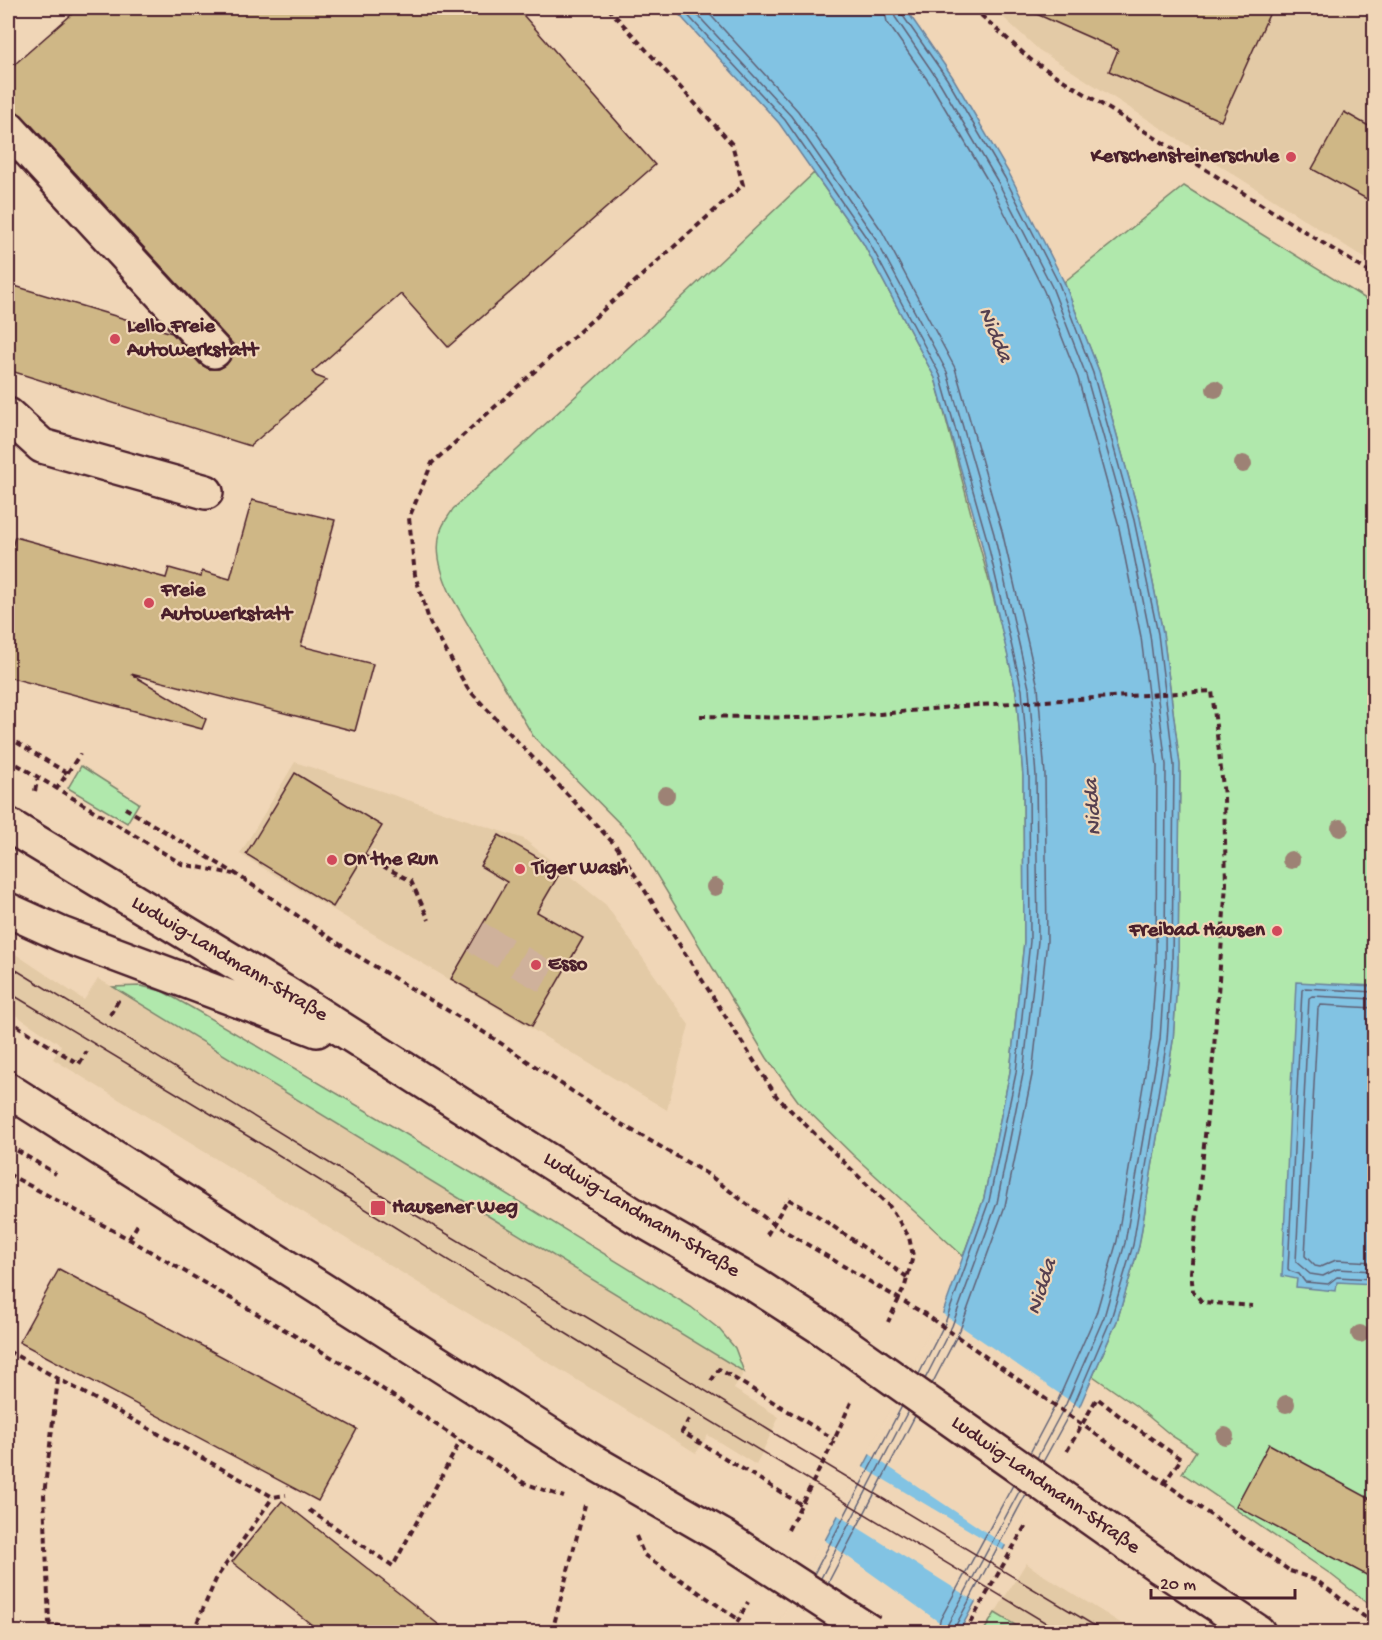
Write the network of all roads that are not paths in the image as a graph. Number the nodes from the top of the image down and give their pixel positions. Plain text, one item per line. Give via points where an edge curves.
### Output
1 (8, 128) edge
2 (214, 351) dead end
3 (8, 415) edge
4 (206, 492) dead end
5 (8, 825) edge
6 (8, 910) edge
7 (380, 1053) junction
8 (8, 1090) edge
9 (870, 1632) edge
10 (1258, 1632) edge

1 - 2 main road
3 - 4 main road via 42,446
5 - 7 main road, Ludwig-Landmann-Straße
6 - 7 main road via 61,934
7 - 10 main road, Ludwig-Landmann-Straße, bridge via 635,1216 822,1328
8 - 9 main road, bridge via 590,1460 722,1536

